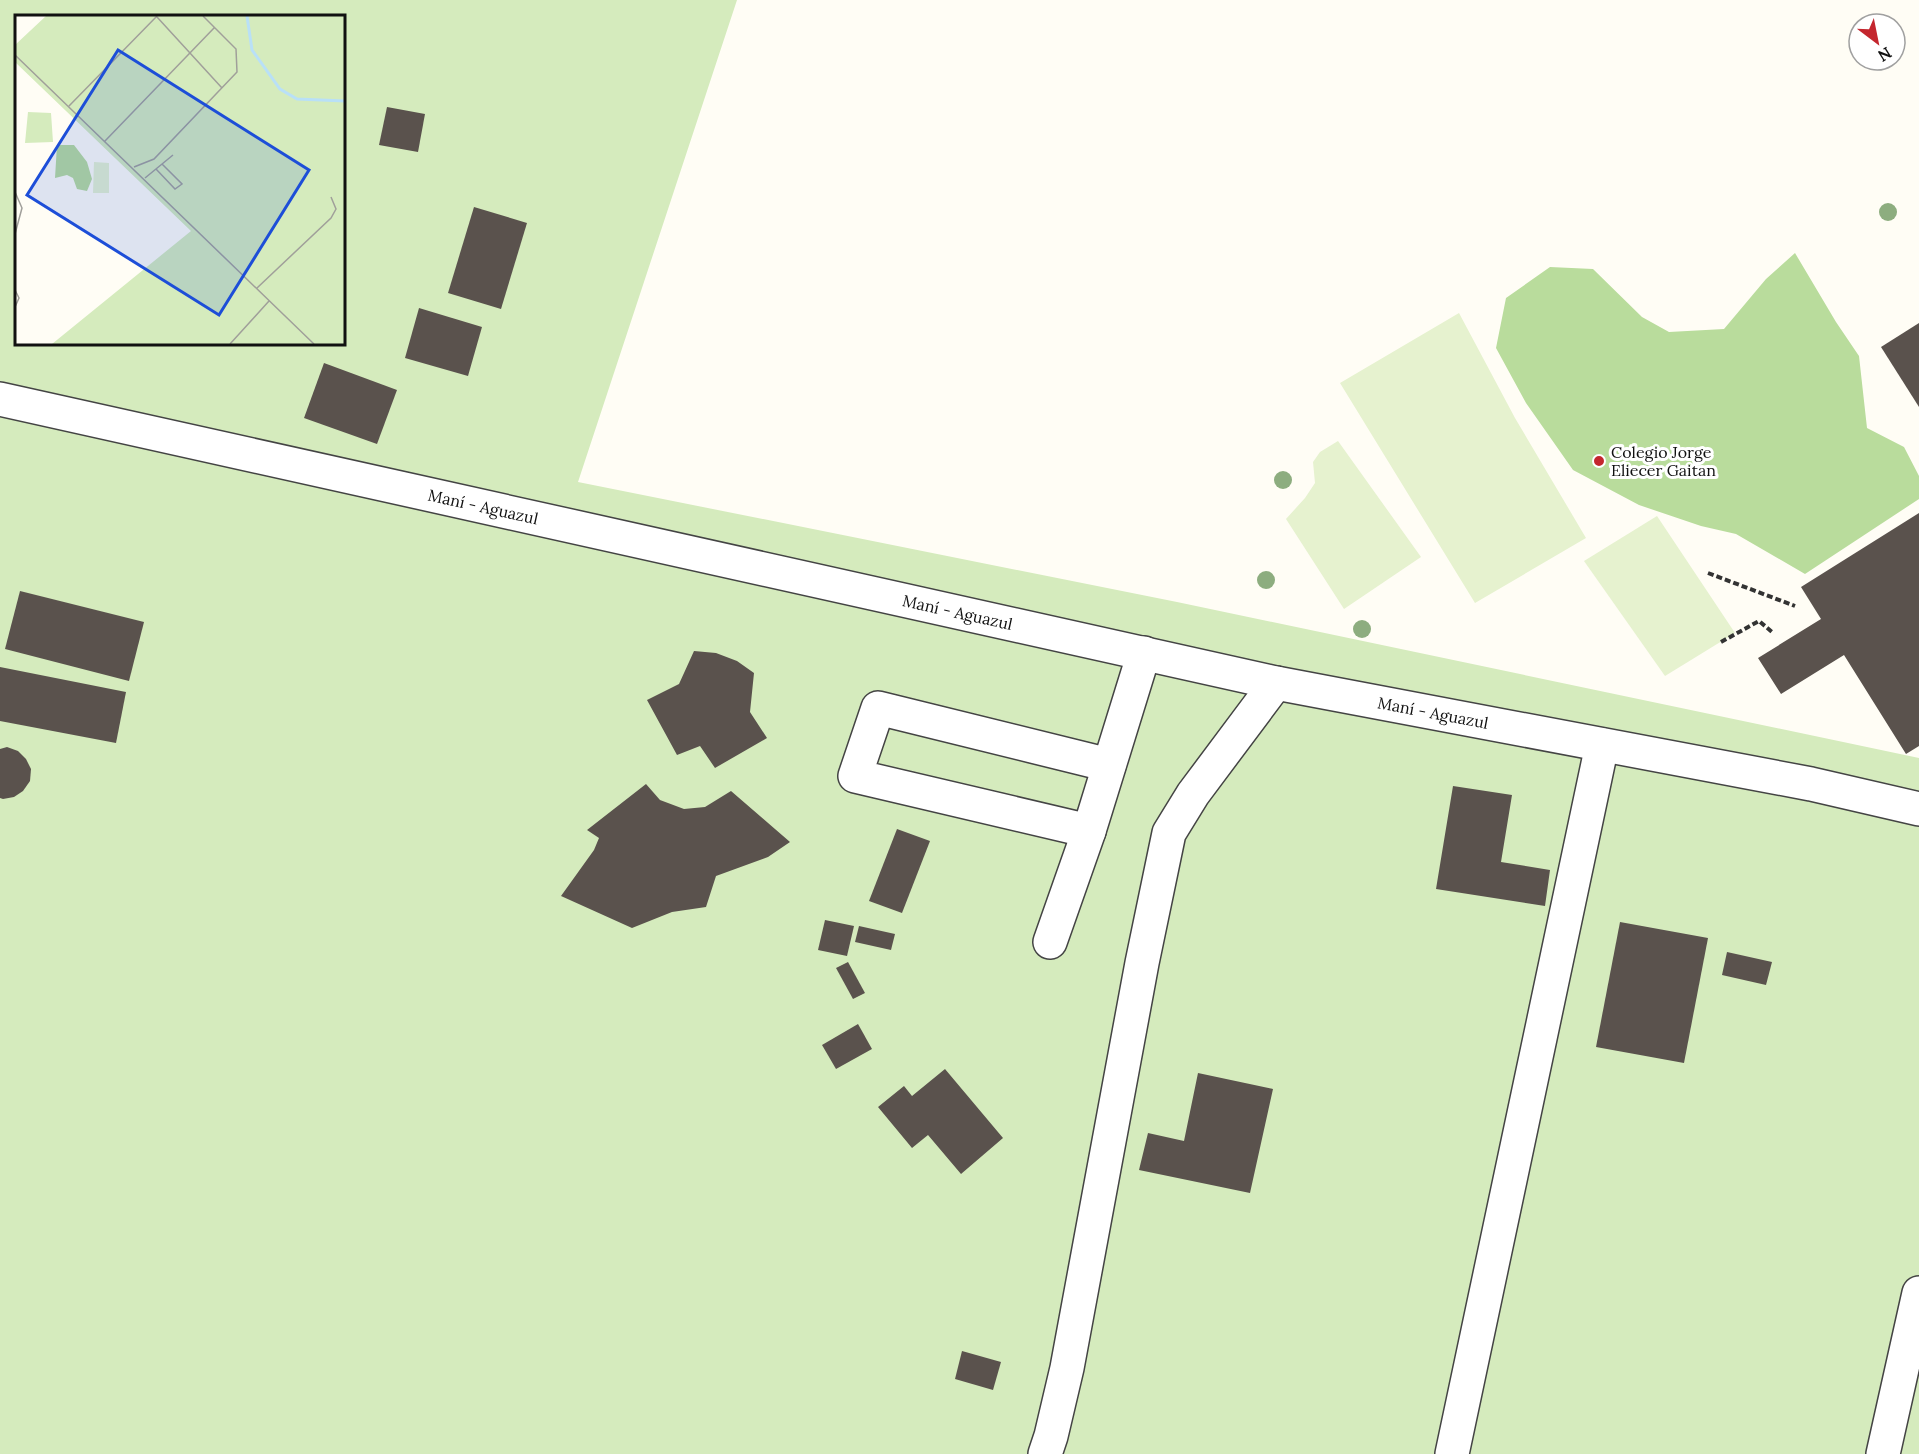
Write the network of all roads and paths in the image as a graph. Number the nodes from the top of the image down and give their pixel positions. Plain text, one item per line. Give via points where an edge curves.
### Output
1 (0, 399) edge
2 (1708, 573) dead end
3 (1795, 606) dead end
4 (1772, 632) dead end
5 (1721, 642) dead end
6 (1144, 653) junction
7 (1276, 683) junction
8 (1602, 745) junction
9 (1109, 765) junction
10 (1919, 809) edge
11 (1089, 831) junction
12 (1050, 942) dead end
13 (1919, 1293) edge
14 (1045, 1454) edge
15 (1452, 1454) edge
16 (1883, 1454) edge

1 - 6 street, Maní - Aguazul
2 - 3 path
4 - 5 path via 1759,621
6 - 7 street, Maní - Aguazul
6 - 9 street
7 - 8 street, Maní - Aguazul
7 - 14 street via 1193,794 1169,833 1067,1368
8 - 10 street, Maní - Aguazul via 1811,784
8 - 15 street
9 - 11 street
9 - 11 street via 878,708 855,776
11 - 12 street
13 - 16 street

